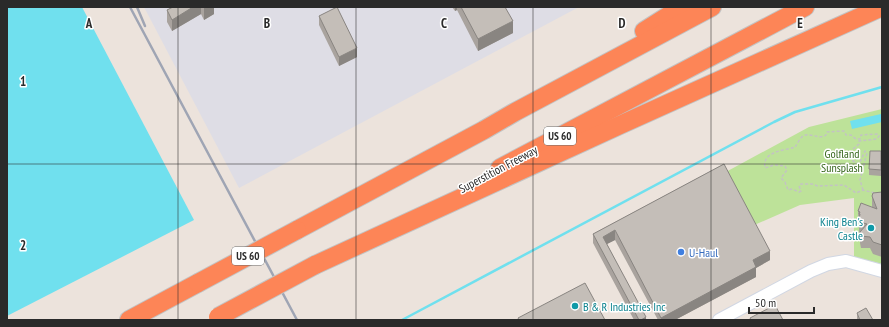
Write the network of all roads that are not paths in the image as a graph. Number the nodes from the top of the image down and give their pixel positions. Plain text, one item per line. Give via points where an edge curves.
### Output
1 (682, 7) edge
2 (712, 7) edge
3 (805, 7) edge
4 (882, 7) edge
5 (515, 112) junction
6 (315, 265) junction
7 (882, 271) edge
8 (215, 318) edge
9 (129, 320) edge
10 (719, 320) edge

1 - 5 highway
2 - 5 highway, US 60
3 - 6 highway, Superstition Freeway / US 60
4 - 6 highway
5 - 9 highway, US 60, bridge
6 - 8 highway, Superstition Freeway / US 60, bridge
7 - 10 street via 846,261 828,264

